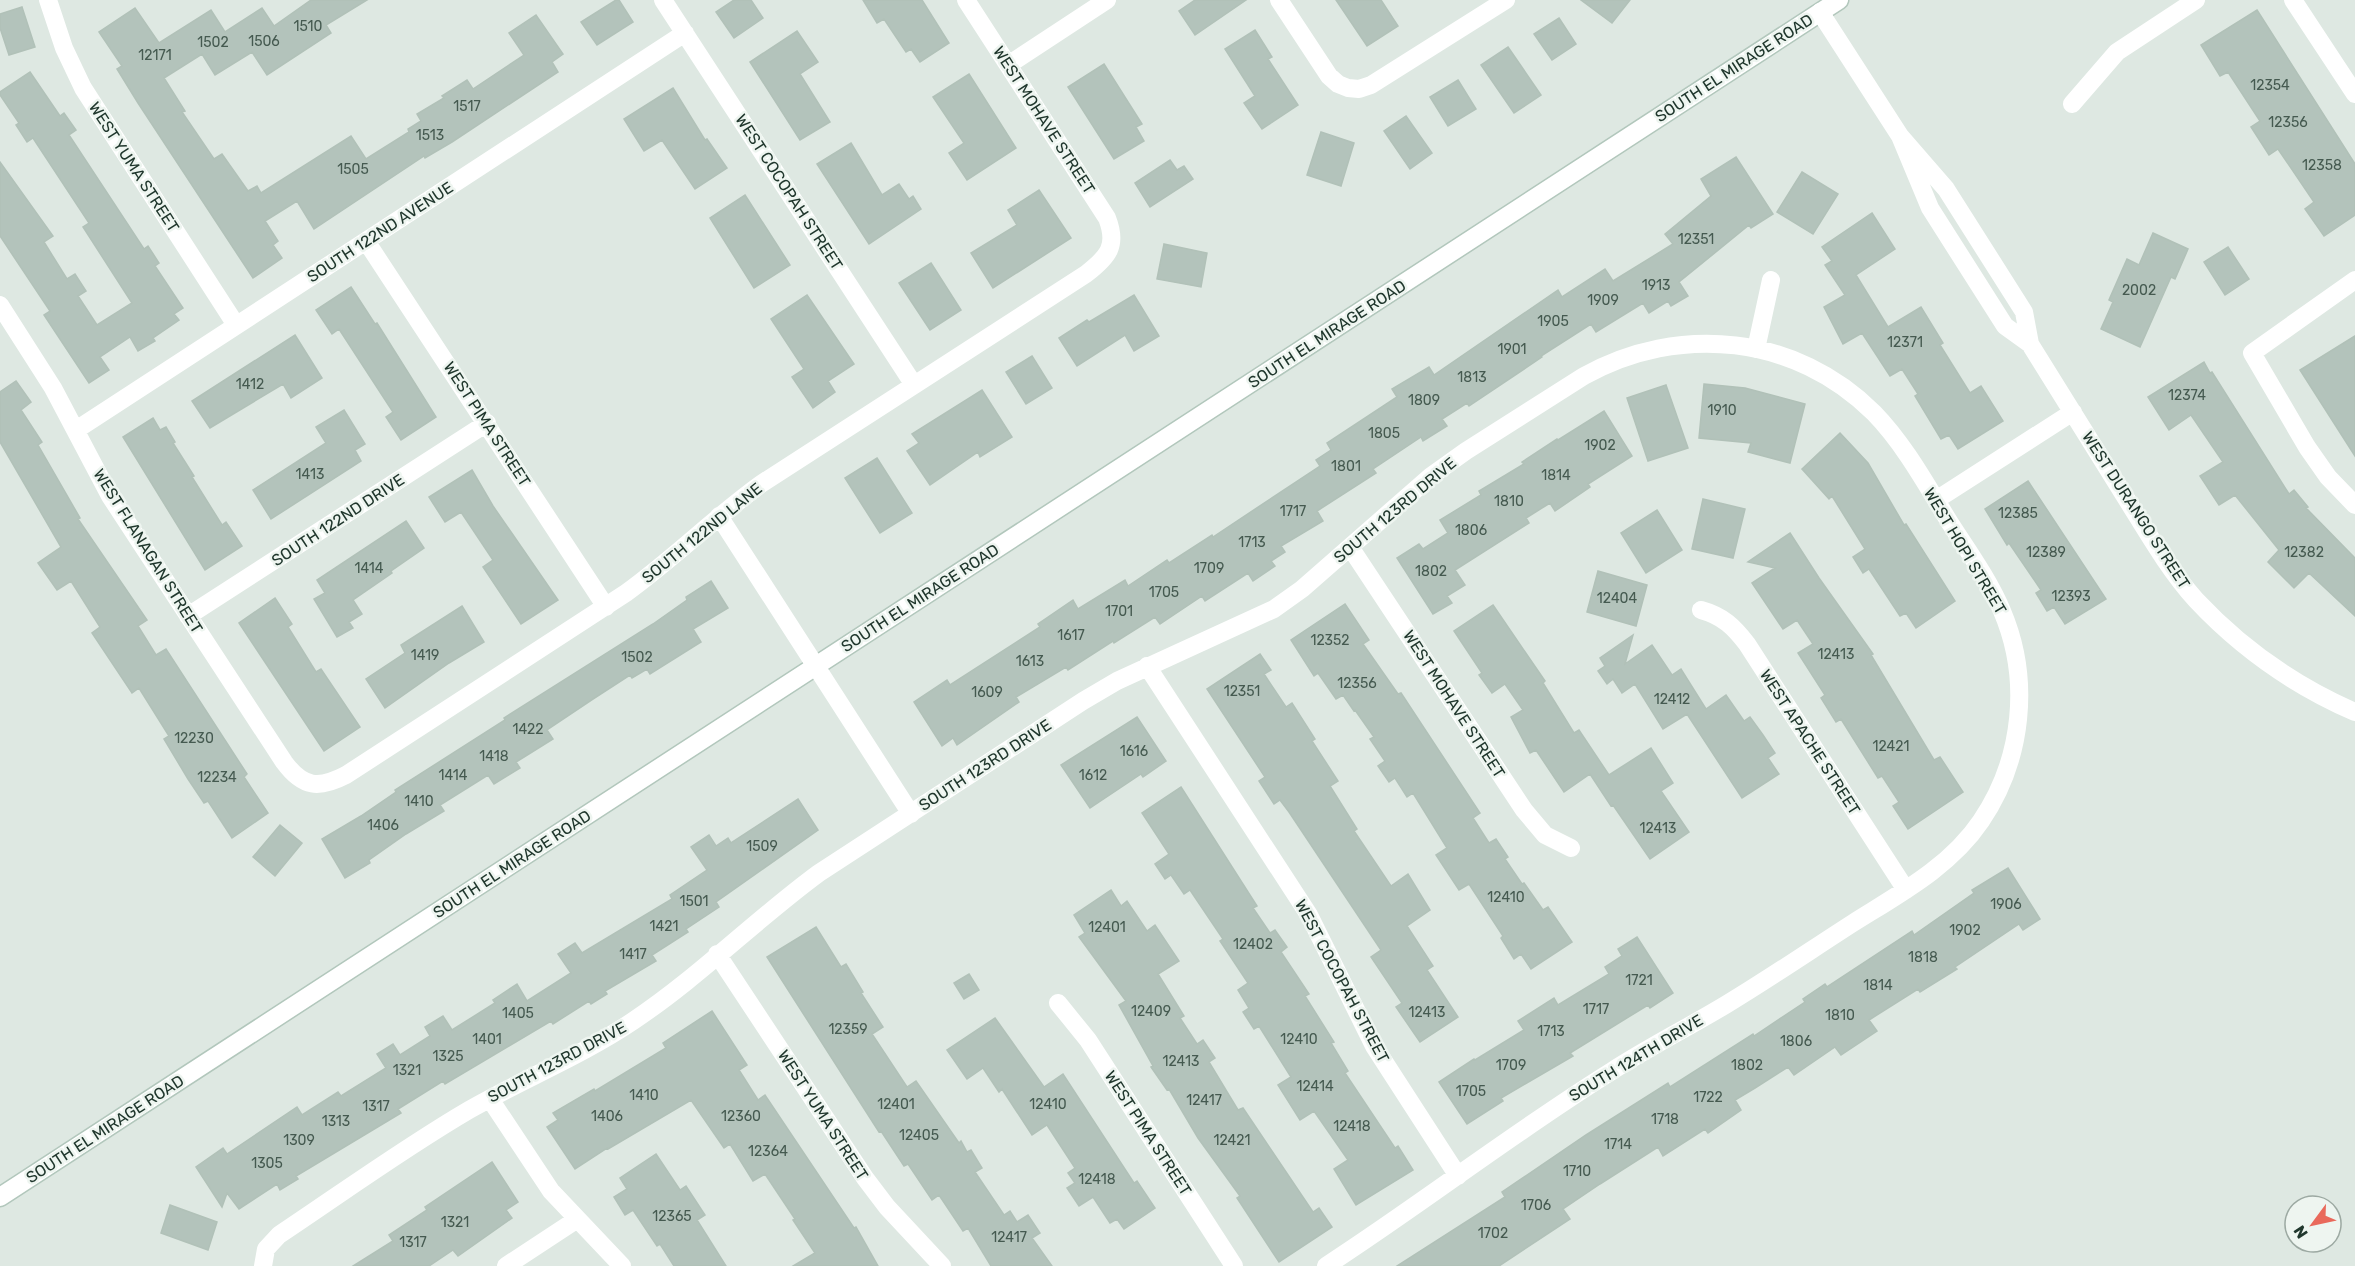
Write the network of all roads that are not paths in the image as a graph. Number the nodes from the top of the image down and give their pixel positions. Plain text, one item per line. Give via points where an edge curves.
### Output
1 (48, 0) edge
2 (663, 0) edge
3 (966, 0) edge
4 (1107, 0) edge
5 (1279, 0) edge
6 (1506, 0) edge
7 (1839, 0) edge
8 (2196, 0) edge
9 (2293, 0) edge
10 (1816, 6) edge
11 (685, 33) junction
12 (1008, 65) junction
13 (2355, 94) edge
14 (2072, 104) dead end
15 (366, 241) junction
16 (1112, 244) joint
17 (1771, 280) dead end
18 (2355, 280) edge
19 (0, 305) edge
20 (236, 325) junction
21 (1737, 345) joint
22 (1756, 349) junction
23 (914, 385) junction
24 (2073, 412) junction
25 (487, 423) junction
26 (76, 430) junction
27 (1936, 500) junction
28 (2355, 505) edge
29 (719, 516) junction
30 (1350, 547) junction
31 (606, 607) junction
32 (1701, 610) dead end
33 (188, 616) junction
34 (816, 666) junction
35 (1147, 666) junction
36 (2355, 712) edge
37 (311, 785) joint
38 (911, 813) junction
39 (1571, 848) dead end
40 (1951, 856) joint
41 (1906, 890) junction
42 (717, 954) junction
43 (1058, 1003) dead end
44 (490, 1099) junction
45 (1458, 1176) junction
46 (0, 1197) edge
47 (576, 1220) junction
48 (263, 1262) edge
49 (506, 1266) edge
50 (622, 1266) edge
51 (942, 1266) edge
52 (1234, 1266) edge
53 (1326, 1266) edge

1 - 20 street, WEST YUMA STREET via 83,88
2 - 11 street, WEST COCOPAH STREET
3 - 12 street, WEST MOHAVE STREET
4 - 12 street
5 - 6 street via 1329,76 1338,84 1359,89 1382,80
7 - 10 street, SOUTH EL MIRAGE ROAD
8 - 14 street via 2117,52
9 - 13 street
10 - 24 street, WEST DURANGO STREET via 1900,136 1947,189 2024,312 2030,344
10 - 34 street, SOUTH EL MIRAGE ROAD
11 - 15 street, SOUTH 122ND AVENUE
11 - 23 street, WEST COCOPAH STREET
12 - 16 street, WEST MOHAVE STREET via 1104,212 1112,230
15 - 20 street, SOUTH 122ND AVENUE
15 - 25 street, WEST PIMA STREET
16 - 23 street, SOUTH 122ND LANE via 1086,274
17 - 22 street
18 - 28 street via 2252,352 2307,447
19 - 26 street, WEST FLANAGAN STREET
20 - 26 street, SOUTH 122ND AVENUE
21 - 22 street, WEST HOPI STREET
21 - 30 street, SOUTH 123RD DRIVE via 1675,345 1635,353 1600,367 1449,464
22 - 27 street, WEST HOPI STREET via 1819,372 1856,397 1887,428
23 - 29 street, SOUTH 122ND LANE via 761,484
24 - 27 street
24 - 36 street, WEST DURANGO STREET via 2142,524 2195,599 2284,675
25 - 31 street, WEST PIMA STREET
25 - 33 street, SOUTH 122ND DRIVE
26 - 33 street, WEST FLANAGAN STREET via 110,496
27 - 40 street, WEST HOPI STREET via 2001,608 2010,631 2019,679 2016,730 2004,778 1981,821
29 - 31 street, SOUTH 122ND LANE via 651,575
29 - 34 street
30 - 35 street, SOUTH 123RD DRIVE via 1274,609
30 - 39 street, WEST MOHAVE STREET via 1524,810 1545,835
31 - 37 street, SOUTH 122ND LANE via 346,775
32 - 41 street, WEST APACHE STREET via 1727,621 1747,644
33 - 37 street, WEST FLANAGAN STREET via 291,772
34 - 38 street
34 - 46 street, SOUTH EL MIRAGE ROAD
35 - 38 street, SOUTH 123RD DRIVE via 1083,701
35 - 45 street, WEST COCOPAH STREET via 1309,915 1374,1046
38 - 42 street, SOUTH 123RD DRIVE via 819,873
40 - 41 street, SOUTH 124TH DRIVE
41 - 45 street, SOUTH 124TH DRIVE via 1572,1096
42 - 44 street, SOUTH 123RD DRIVE via 670,995 615,1033
42 - 51 street, WEST YUMA STREET via 865,1178
43 - 52 street, WEST PIMA STREET via 1088,1040
44 - 47 street via 543,1181
44 - 48 street, SOUTH 123RD DRIVE via 433,1132 279,1235 266,1249
45 - 53 street, SOUTH 124TH DRIVE
47 - 49 street
47 - 50 street

